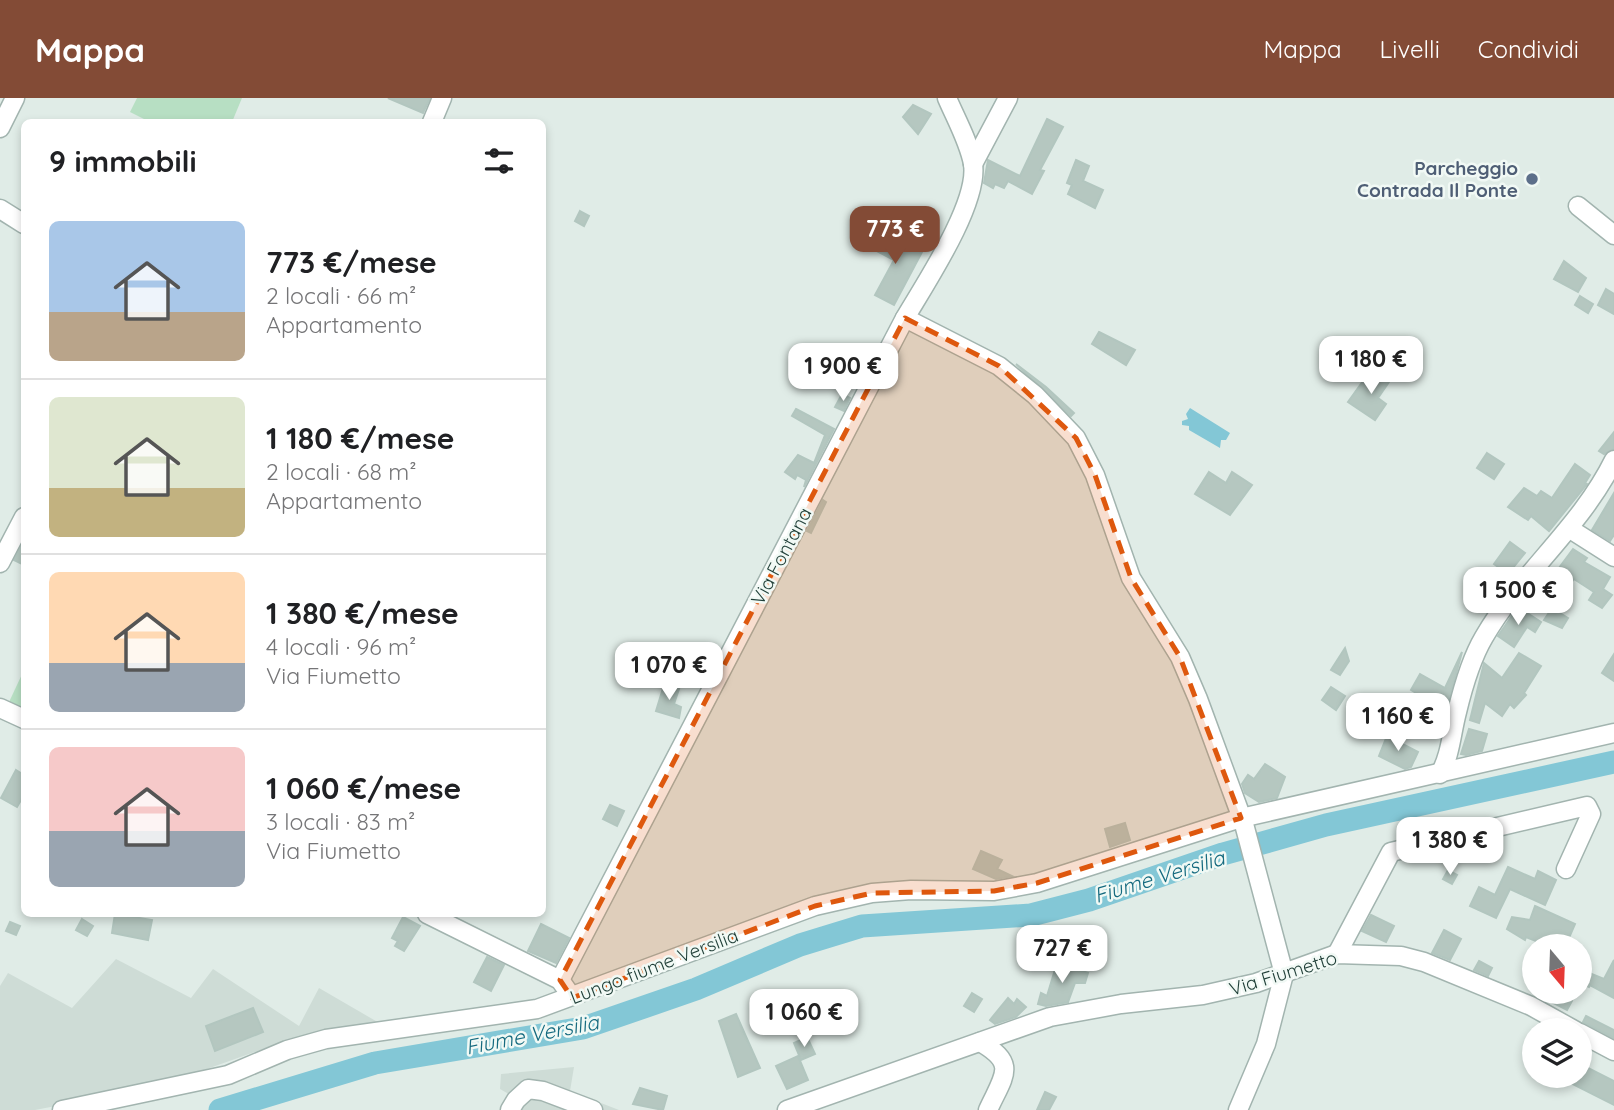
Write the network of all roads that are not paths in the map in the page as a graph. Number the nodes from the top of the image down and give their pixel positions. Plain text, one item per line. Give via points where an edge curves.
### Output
1 (15, 98) edge
2 (442, 98) edge
3 (947, 98) edge
4 (1008, 98) edge
5 (433, 119) edge
6 (0, 128) edge
7 (973, 164) junction
8 (1578, 206) dead end
9 (0, 209) edge
10 (21, 222) edge
11 (1614, 235) edge
12 (905, 318) junction
13 (1614, 460) edge
14 (21, 523) edge
15 (1570, 529) junction
16 (1614, 557) edge
17 (0, 564) edge
18 (0, 708) edge
19 (21, 718) edge
20 (1614, 733) edge
21 (1440, 774) junction
22 (1242, 821) junction
23 (1566, 869) dead end
24 (433, 917) edge
25 (1337, 954) junction
26 (1284, 974) junction
27 (560, 980) junction
28 (572, 998) junction
29 (1553, 1018) edge
30 (1592, 1039) edge
31 (980, 1042) junction
32 (1614, 1051) edge
33 (62, 1110) edge
34 (510, 1110) edge
35 (593, 1110) edge
36 (787, 1110) edge
37 (988, 1110) edge
38 (1238, 1110) edge

1 - 6 street
2 - 5 street
3 - 7 street
4 - 7 street
7 - 12 street, Via Fontana via 972,184 952,237
8 - 11 street
9 - 10 street
12 - 22 street via 999,366 1035,395 1076,439 1095,475 1131,578 1180,657
12 - 27 street, Via Fontana
13 - 15 street
14 - 17 street
15 - 16 street
15 - 21 street via 1513,592 1483,639 1472,661 1451,749
18 - 19 street
20 - 21 street, Lungo fiume Versilia
21 - 22 street, Lungo fiume Versilia
22 - 26 street
22 - 28 street, Lungo fiume Versilia via 1037,883 994,891 872,893 815,906 604,982
23 - 25 street via 1591,814 1587,806 1391,852
24 - 27 street
25 - 26 street, Via Fiumetto
25 - 29 street, Via Fiumetto via 1401,956 1424,962
26 - 31 street, Via Fiumetto via 1203,995 1049,1017
26 - 38 street via 1266,1044
27 - 28 street
28 - 33 street, Lungo fiume Versilia via 537,1009 326,1039 228,1075
30 - 32 street, Via Fiumetto
31 - 36 street, Via Fiumetto
31 - 37 street via 1005,1061
34 - 35 street via 528,1089

